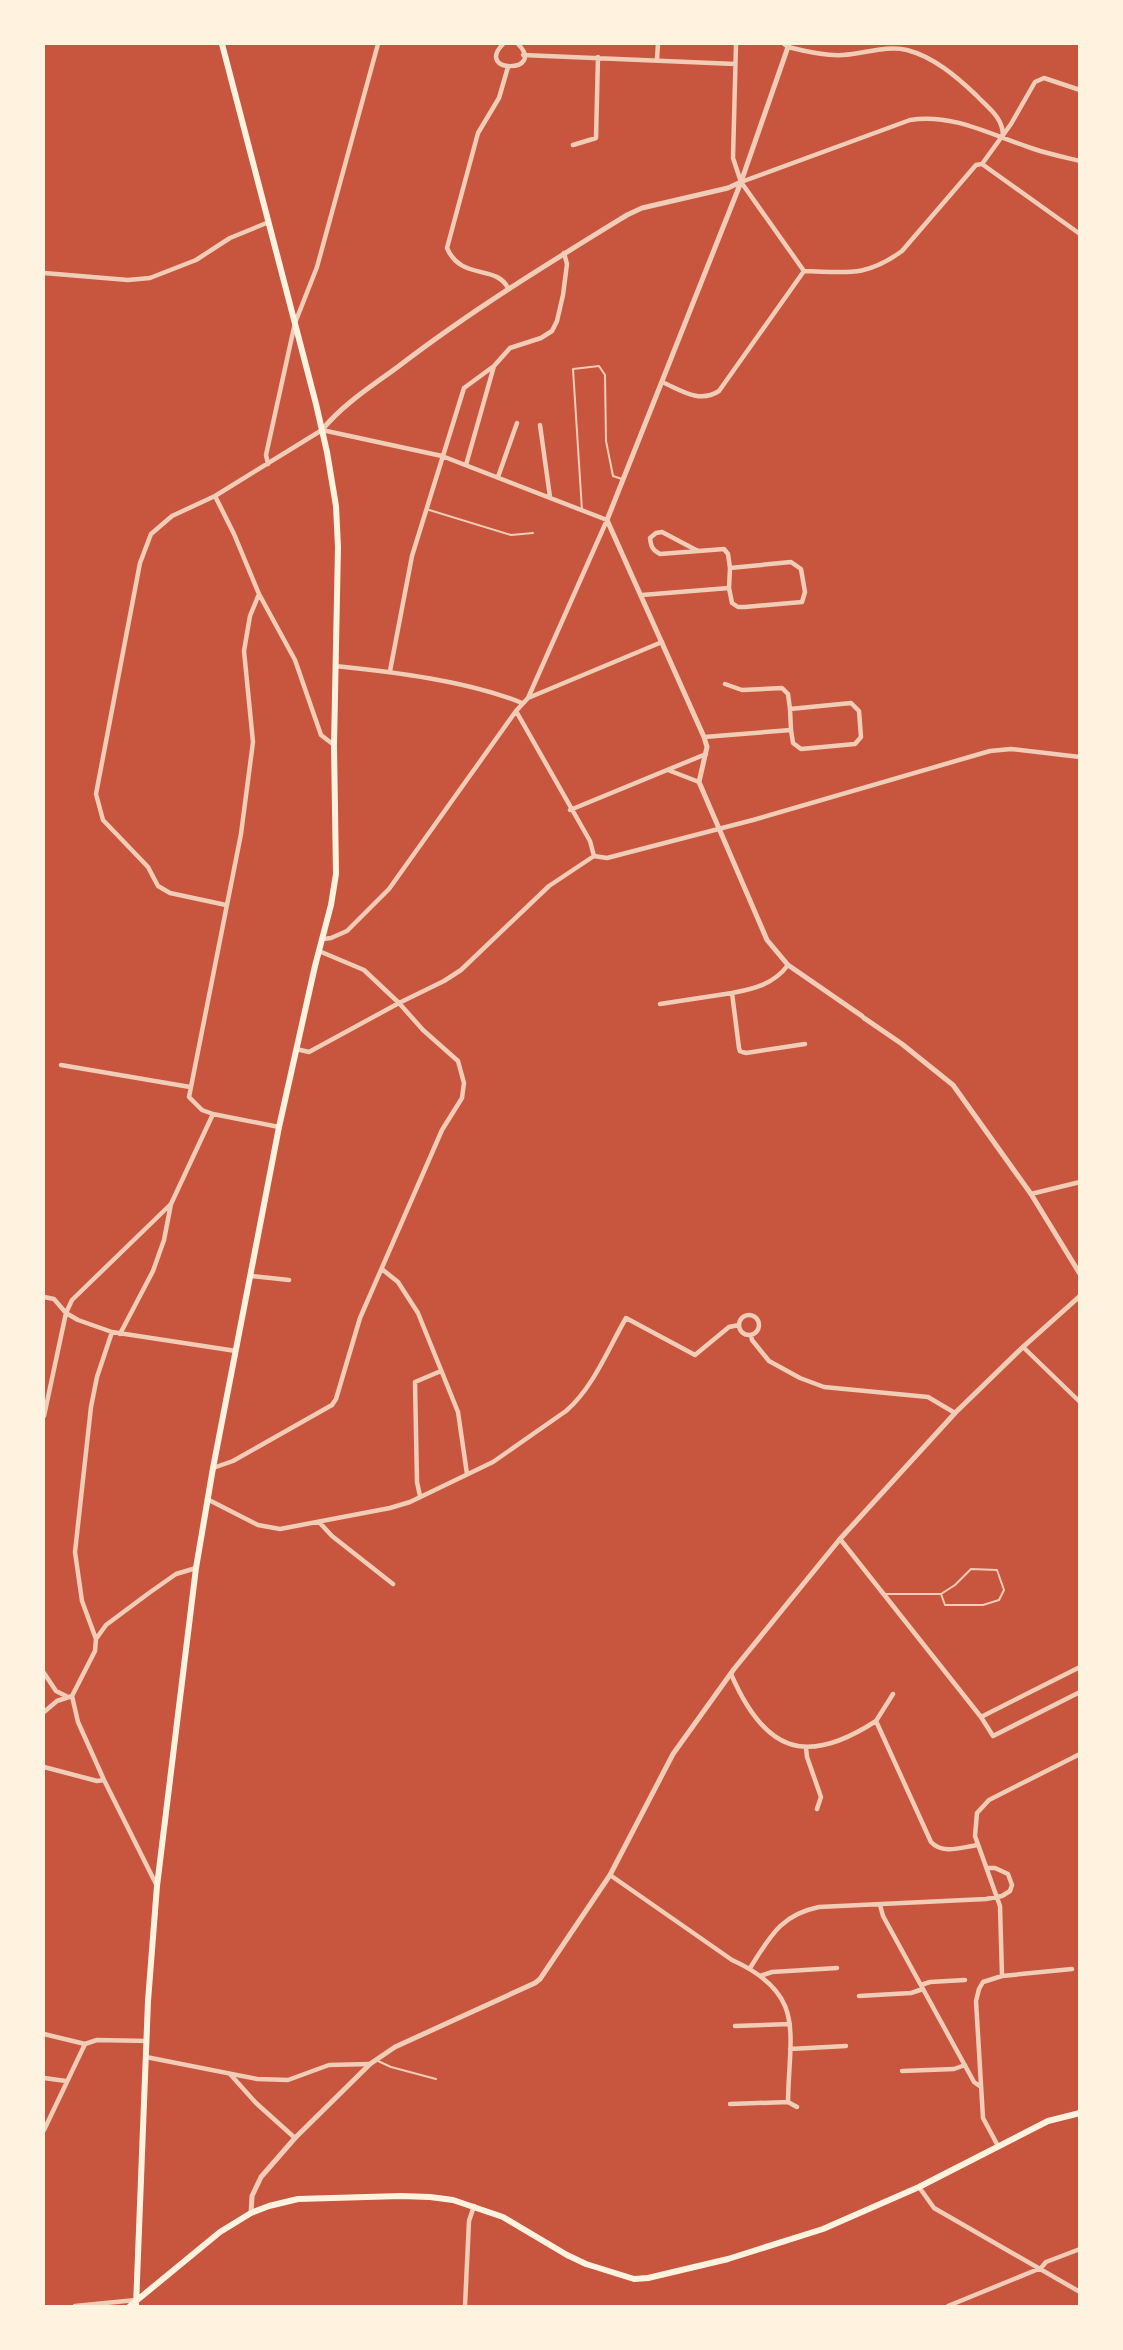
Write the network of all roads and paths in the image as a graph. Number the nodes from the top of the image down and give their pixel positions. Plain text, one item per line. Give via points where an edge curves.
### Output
1 (222, 44) edge
2 (378, 44) edge
3 (503, 44) edge
4 (518, 44) edge
5 (658, 44) edge
6 (736, 44) edge
7 (787, 45) edge
8 (524, 55) junction
9 (598, 57) junction
10 (657, 59) junction
11 (735, 64) junction
12 (508, 67) junction
13 (1080, 90) edge
14 (1003, 136) junction
15 (573, 145) dead end
16 (1080, 161) edge
17 (981, 164) junction
18 (741, 182) junction
19 (269, 222) junction
20 (1080, 234) edge
21 (564, 253) junction
22 (804, 271) junction
23 (44, 273) edge
24 (508, 288) junction
25 (295, 323) junction
26 (494, 366) junction
27 (662, 382) junction
28 (517, 423) dead end
29 (540, 425) dead end
30 (322, 430) junction
31 (442, 456) junction
32 (268, 464) junction
33 (466, 465) junction
34 (498, 477) junction
35 (623, 479) junction
36 (215, 495) junction
37 (550, 497) junction
38 (426, 509) junction
39 (582, 510) junction
40 (607, 520) junction
41 (533, 533) dead end
42 (698, 551) junction
43 (730, 568) junction
44 (729, 588) junction
45 (259, 594) junction
46 (642, 595) junction
47 (662, 642) junction
48 (335, 666) junction
49 (390, 671) junction
50 (725, 684) dead end
51 (528, 698) junction
52 (522, 703) junction
53 (790, 709) junction
54 (516, 711) junction
55 (791, 730) junction
56 (704, 737) junction
57 (334, 745) junction
58 (706, 754) junction
59 (1080, 756) edge
60 (668, 771) junction
61 (699, 782) junction
62 (570, 810) junction
63 (718, 829) junction
64 (594, 856) junction
65 (226, 904) junction
66 (323, 939) junction
67 (319, 951) junction
68 (789, 965) junction
69 (732, 993) junction
70 (399, 1003) junction
71 (660, 1004) dead end
72 (805, 1044) dead end
73 (296, 1049) junction
74 (61, 1065) dead end
75 (190, 1087) junction
76 (213, 1114) junction
77 (279, 1127) junction
78 (1080, 1182) edge
79 (1031, 1194) junction
80 (171, 1204) junction
81 (383, 1270) junction
82 (1080, 1274) edge
83 (251, 1276) junction
84 (289, 1280) dead end
85 (1080, 1296) edge
86 (44, 1297) edge
87 (66, 1313) junction
88 (739, 1325) junction
89 (111, 1332) junction
90 (120, 1334) junction
91 (751, 1335) junction
92 (1023, 1347) junction
93 (236, 1351) junction
94 (441, 1371) junction
95 (1080, 1402) edge
96 (955, 1413) junction
97 (44, 1416) edge
98 (213, 1468) junction
99 (467, 1474) junction
100 (420, 1496) junction
101 (207, 1499) junction
102 (319, 1522) junction
103 (840, 1539) junction
104 (196, 1568) junction
105 (393, 1584) dead end
106 (883, 1594) junction
107 (941, 1594) junction
108 (96, 1640) junction
109 (1080, 1667) edge
110 (44, 1673) edge
111 (731, 1674) junction
112 (1080, 1692) edge
113 (893, 1694) dead end
114 (70, 1696) junction
115 (44, 1712) edge
116 (981, 1717) junction
117 (876, 1721) junction
118 (806, 1748) junction
119 (1080, 1754) edge
120 (44, 1767) edge
121 (104, 1780) junction
122 (817, 1809) dead end
123 (978, 1845) junction
124 (988, 1868) junction
125 (610, 1875) junction
126 (157, 1886) junction
127 (995, 1897) junction
128 (880, 1905) junction
129 (750, 1968) junction
130 (837, 1968) dead end
131 (1072, 1969) dead end
132 (760, 1976) junction
133 (1002, 1976) junction
134 (965, 1980) dead end
135 (922, 1987) junction
136 (859, 1996) dead end
137 (790, 2024) junction
138 (735, 2026) dead end
139 (44, 2034) edge
140 (147, 2041) junction
141 (85, 2044) junction
142 (846, 2046) dead end
143 (790, 2049) junction
144 (146, 2057) junction
145 (376, 2060) junction
146 (370, 2064) junction
147 (965, 2065) junction
148 (902, 2072) dead end
149 (230, 2074) junction
150 (44, 2078) edge
151 (436, 2079) dead end
152 (66, 2081) junction
153 (981, 2087) junction
154 (788, 2102) junction
155 (730, 2104) dead end
156 (797, 2107) dead end
157 (1080, 2113) edge
158 (44, 2130) edge
159 (295, 2138) junction
160 (998, 2146) junction
161 (919, 2187) junction
162 (474, 2206) junction
163 (251, 2213) junction
164 (1080, 2249) edge
165 (1041, 2268) junction
166 (1080, 2292) edge
167 (136, 2303) edge
168 (75, 2307) edge
169 (130, 2307) edge
170 (465, 2307) edge
171 (948, 2307) edge

1 - 19 main road
2 - 25 street via 317,267
3 - 12 street via 498,57
4 - 8 street
5 - 10 street
6 - 11 street
7 - 14 street via 833,55 907,50 935,62 959,79 998,117
7 - 18 street
8 - 9 street
8 - 12 street via 519,64
9 - 10 street
9 - 15 street via 596,138
10 - 11 street
11 - 18 street via 733,158
12 - 24 street via 499,98 478,133 447,248 459,266 501,278
13 - 14 street via 1044,78 1035,82
14 - 16 street via 1033,149
14 - 17 street
14 - 18 street via 947,120 909,120
17 - 20 street
17 - 22 street via 888,262 858,272
18 - 21 street via 627,214
18 - 22 street
18 - 27 street
19 - 23 street via 230,238 196,260 141,279
19 - 25 main road
21 - 24 street
21 - 26 street via 567,264 563,295 552,331 510,348
22 - 27 street via 719,391 700,398
24 - 30 street via 337,412
25 - 30 main road
25 - 32 street via 266,455
26 - 31 street via 464,388
26 - 33 street
27 - 35 street
28 - 34 street
29 - 37 street
30 - 31 street
30 - 32 street
30 - 48 main road via 336,506
31 - 33 street
31 - 38 street
32 - 36 street
33 - 34 street
34 - 37 street
35 - 39 lane via 613,476 606,441 605,375 599,366 573,369
35 - 40 street
36 - 45 street
36 - 65 street via 172,516 151,534 140,563 96,794 103,820 148,867 158,886 170,893
37 - 39 street
38 - 41 lane via 511,535
38 - 49 street via 412,556
39 - 40 street
40 - 46 street
40 - 51 street
42 - 42 street via 660,554 654,551 651,538 662,532
42 - 43 street via 727,550
43 - 44 street
43 - 44 street via 791,562 801,569 804,591 802,602 738,607 732,603
44 - 46 street
45 - 57 street via 295,660 321,735
45 - 65 street via 250,616 244,651 253,742 241,834
46 - 47 street
47 - 51 street
47 - 56 street
48 - 49 street
48 - 57 main road
49 - 52 street via 501,694
50 - 53 street via 742,690 782,688 788,694
51 - 52 street
52 - 54 street
53 - 55 street
53 - 55 street via 855,705 861,737 855,744 801,749 793,743
54 - 62 street
54 - 66 street via 389,889 347,931
55 - 56 street
56 - 58 street
57 - 66 main road via 336,874
58 - 60 street
58 - 61 street
59 - 63 street via 1011,749 990,751
60 - 61 street
60 - 62 street
61 - 63 street
62 - 64 street via 590,841
63 - 64 street via 607,858
63 - 68 street via 767,940
64 - 70 street via 549,886 461,970
65 - 75 street
66 - 67 main road
67 - 70 street via 364,970
67 - 73 main road
68 - 69 street via 759,987
68 - 79 street via 953,1085
69 - 71 street
69 - 72 street via 741,1051 752,1053
70 - 73 street via 309,1052
70 - 81 street via 458,1061 464,1091 442,1130
73 - 77 main road
74 - 75 street
75 - 76 street via 189,1097 202,1110
76 - 77 street
76 - 80 street
77 - 83 main road
78 - 79 street
79 - 82 street
80 - 87 street via 72,1300
80 - 90 street via 153,1271
81 - 94 street via 398,1282 418,1313
81 - 98 street via 355,1331 332,1405 233,1461
83 - 84 street
83 - 93 main road
85 - 92 street
86 - 87 street via 54,1299
87 - 89 street
87 - 97 street
88 - 91 street via 742,1332
88 - 91 street via 744,1315 754,1316 759,1325
88 - 99 street via 729,1327 695,1355 626,1318 574,1405 497,1459
89 - 90 street
89 - 108 street via 91,1407 75,1552 82,1601
90 - 93 street
91 - 96 street via 769,1362 800,1378 824,1387 928,1397
92 - 95 street
92 - 96 street
93 - 98 main road
94 - 99 street via 458,1412
94 - 100 street via 415,1382
96 - 103 street
98 - 101 main road
99 - 100 street
100 - 102 street via 390,1508
101 - 102 street via 258,1525 280,1529
101 - 104 main road
102 - 105 street
103 - 106 street
103 - 111 street
104 - 108 street via 176,1574 149,1593 106,1625
104 - 126 main road
106 - 107 lane
106 - 116 street
107 - 107 lane via 971,1569 997,1570 1004,1590 999,1600 983,1605 945,1605
108 - 114 street via 95,1651
109 - 116 street
110 - 114 street via 56,1691
111 - 118 street via 757,1722
111 - 125 street via 674,1754
112 - 116 street via 993,1736
113 - 117 street
114 - 115 street
114 - 121 street
117 - 118 street via 845,1739
117 - 123 street via 932,1842 946,1850
118 - 122 street via 821,1797
119 - 123 street via 983,1804 975,1826
120 - 121 street
121 - 126 street
123 - 124 street
124 - 127 street
124 - 127 street via 1008,1874 1012,1885 1011,1891
125 - 129 street via 732,1960
125 - 145 street via 535,1983 394,2047
126 - 140 main road
127 - 128 street
127 - 133 street via 1000,1906
128 - 129 street via 802,1910 771,1935
128 - 135 street
129 - 132 street
130 - 132 street
131 - 133 street
132 - 137 street via 782,1997
133 - 153 street via 986,1979 977,1993
134 - 135 street via 930,1982
135 - 136 street via 911,1993
135 - 147 street
137 - 138 street
137 - 143 street
139 - 141 street
140 - 141 street via 97,2040
140 - 144 main road
141 - 152 street
142 - 143 street
143 - 154 street
144 - 149 street
144 - 167 main road
145 - 146 street
145 - 151 lane
146 - 149 street via 329,2065 288,2079
146 - 159 street
147 - 148 street
147 - 153 street
149 - 159 street
150 - 152 street
152 - 158 street
153 - 160 street via 983,2118
154 - 155 street
154 - 156 street
157 - 160 main road via 1048,2121
159 - 163 street via 261,2177 252,2196
160 - 161 main road
161 - 162 main road via 787,2241 640,2279 586,2264 503,2217
161 - 165 street via 934,2208
162 - 163 main road via 430,2197 329,2198 298,2199
162 - 170 street via 469,2221
163 - 167 main road via 220,2232
164 - 165 street via 1046,2262
165 - 166 street
165 - 171 street
167 - 168 street
167 - 169 main road

